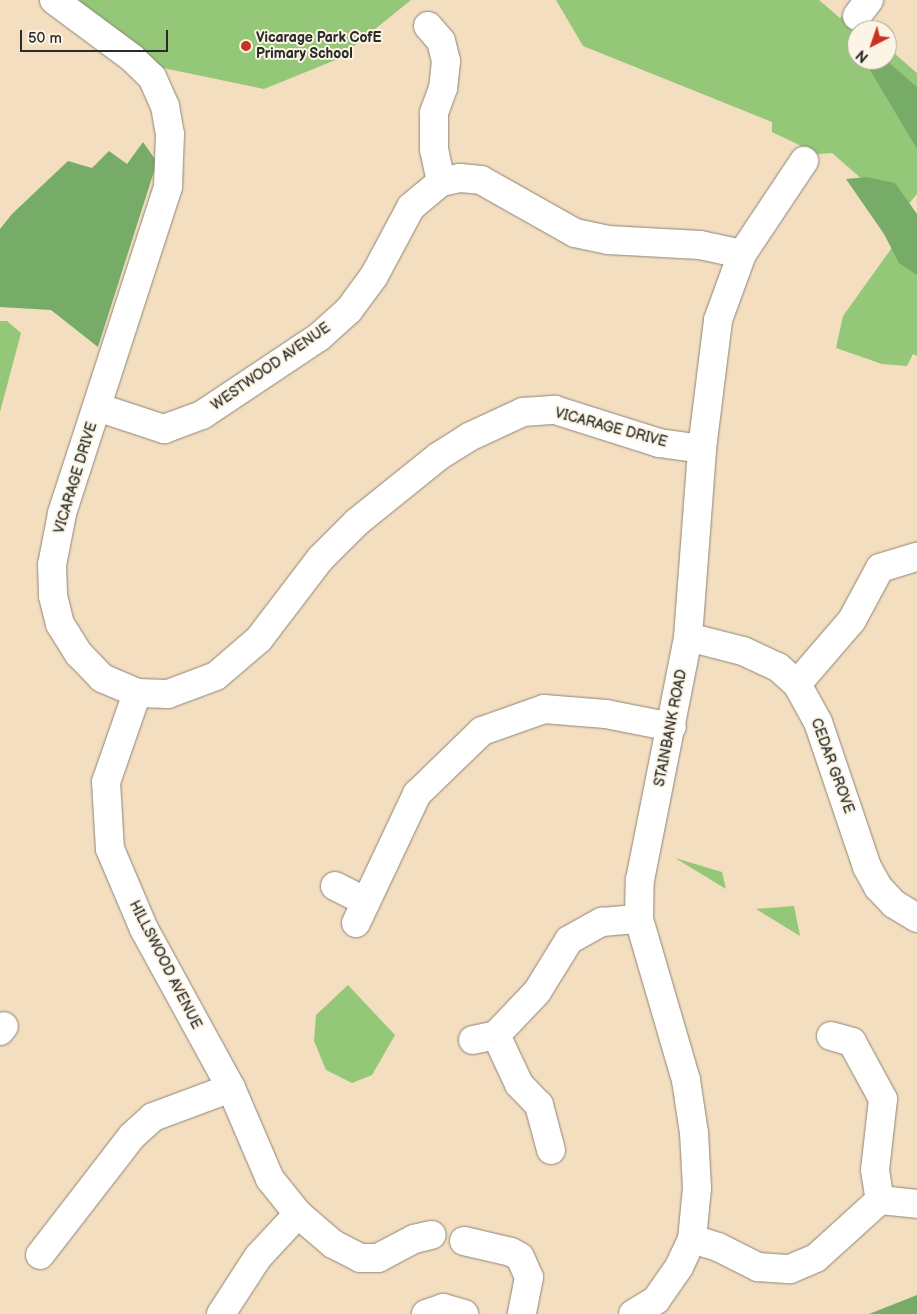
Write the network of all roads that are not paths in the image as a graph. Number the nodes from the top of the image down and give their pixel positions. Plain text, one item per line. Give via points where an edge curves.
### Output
1 (54, 0) edge
2 (428, 26) dead end
3 (804, 161) dead end
4 (440, 182) junction
5 (742, 254) junction
6 (97, 408) junction
7 (702, 449) junction
8 (917, 557) edge
9 (688, 637) junction
10 (798, 684) junction
11 (137, 693) junction
12 (672, 727) junction
13 (335, 886) dead end
14 (917, 918) edge
15 (639, 919) junction
16 (831, 1036) dead end
17 (231, 1088) junction
18 (551, 1150) dead end
19 (880, 1200) junction
20 (917, 1204) edge
21 (298, 1214) junction
22 (432, 1235) dead end
23 (464, 1240) dead end
24 (692, 1240) junction
25 (40, 1255) dead end
26 (221, 1314) edge
27 (426, 1314) edge
28 (464, 1314) edge
29 (522, 1314) edge
30 (633, 1314) edge

1 - 6 street, VICARAGE DRIVE via 132,58 152,77 165,106 170,134 168,187
2 - 4 street via 440,41 446,61 443,88 434,113 434,149
3 - 5 street, STAINBANK ROAD
4 - 5 street via 460,178 481,180 575,233 608,240 700,245
4 - 6 street, WESTWOOD AVENUE via 411,207 374,276 349,310 319,337 202,415 164,429
5 - 7 street, STAINBANK ROAD via 718,320
6 - 11 street, VICARAGE DRIVE via 62,514 52,565 53,596 60,624 79,654 102,678
7 - 9 street, STAINBANK ROAD
7 - 11 street, VICARAGE DRIVE via 659,442 555,410 523,412 439,456 357,522 320,558 258,639 216,676 168,694
8 - 10 street via 880,568 852,620
9 - 10 street, CEDAR GROVE via 743,651 778,667
9 - 12 street, STAINBANK ROAD
10 - 14 street, CEDAR GROVE via 818,722 867,867 878,887 894,904
11 - 17 street, HILLSWOOD AVENUE via 106,782 110,848 144,929
12 - 13 street via 606,714 544,709 482,731 417,794 361,913
12 - 15 street, STAINBANK ROAD via 640,880
15 - 18 street via 602,922 569,940 537,992 484,1037 519,1084 539,1104
15 - 24 street, STAINBANK ROAD via 686,1080 694,1133 697,1188
16 - 19 street via 852,1042 883,1099 874,1170
17 - 21 street, HILLSWOOD AVENUE via 270,1179
17 - 25 street via 153,1117 132,1136
19 - 20 street
19 - 24 street via 816,1258 790,1269 758,1267 718,1247
21 - 22 street, HILLSWOOD AVENUE via 333,1244 360,1258 378,1258 414,1239
21 - 26 street via 258,1256
23 - 29 street via 520,1257 529,1276
24 - 30 street, STAINBANK ROAD via 679,1267 656,1300
27 - 28 street via 443,1308

